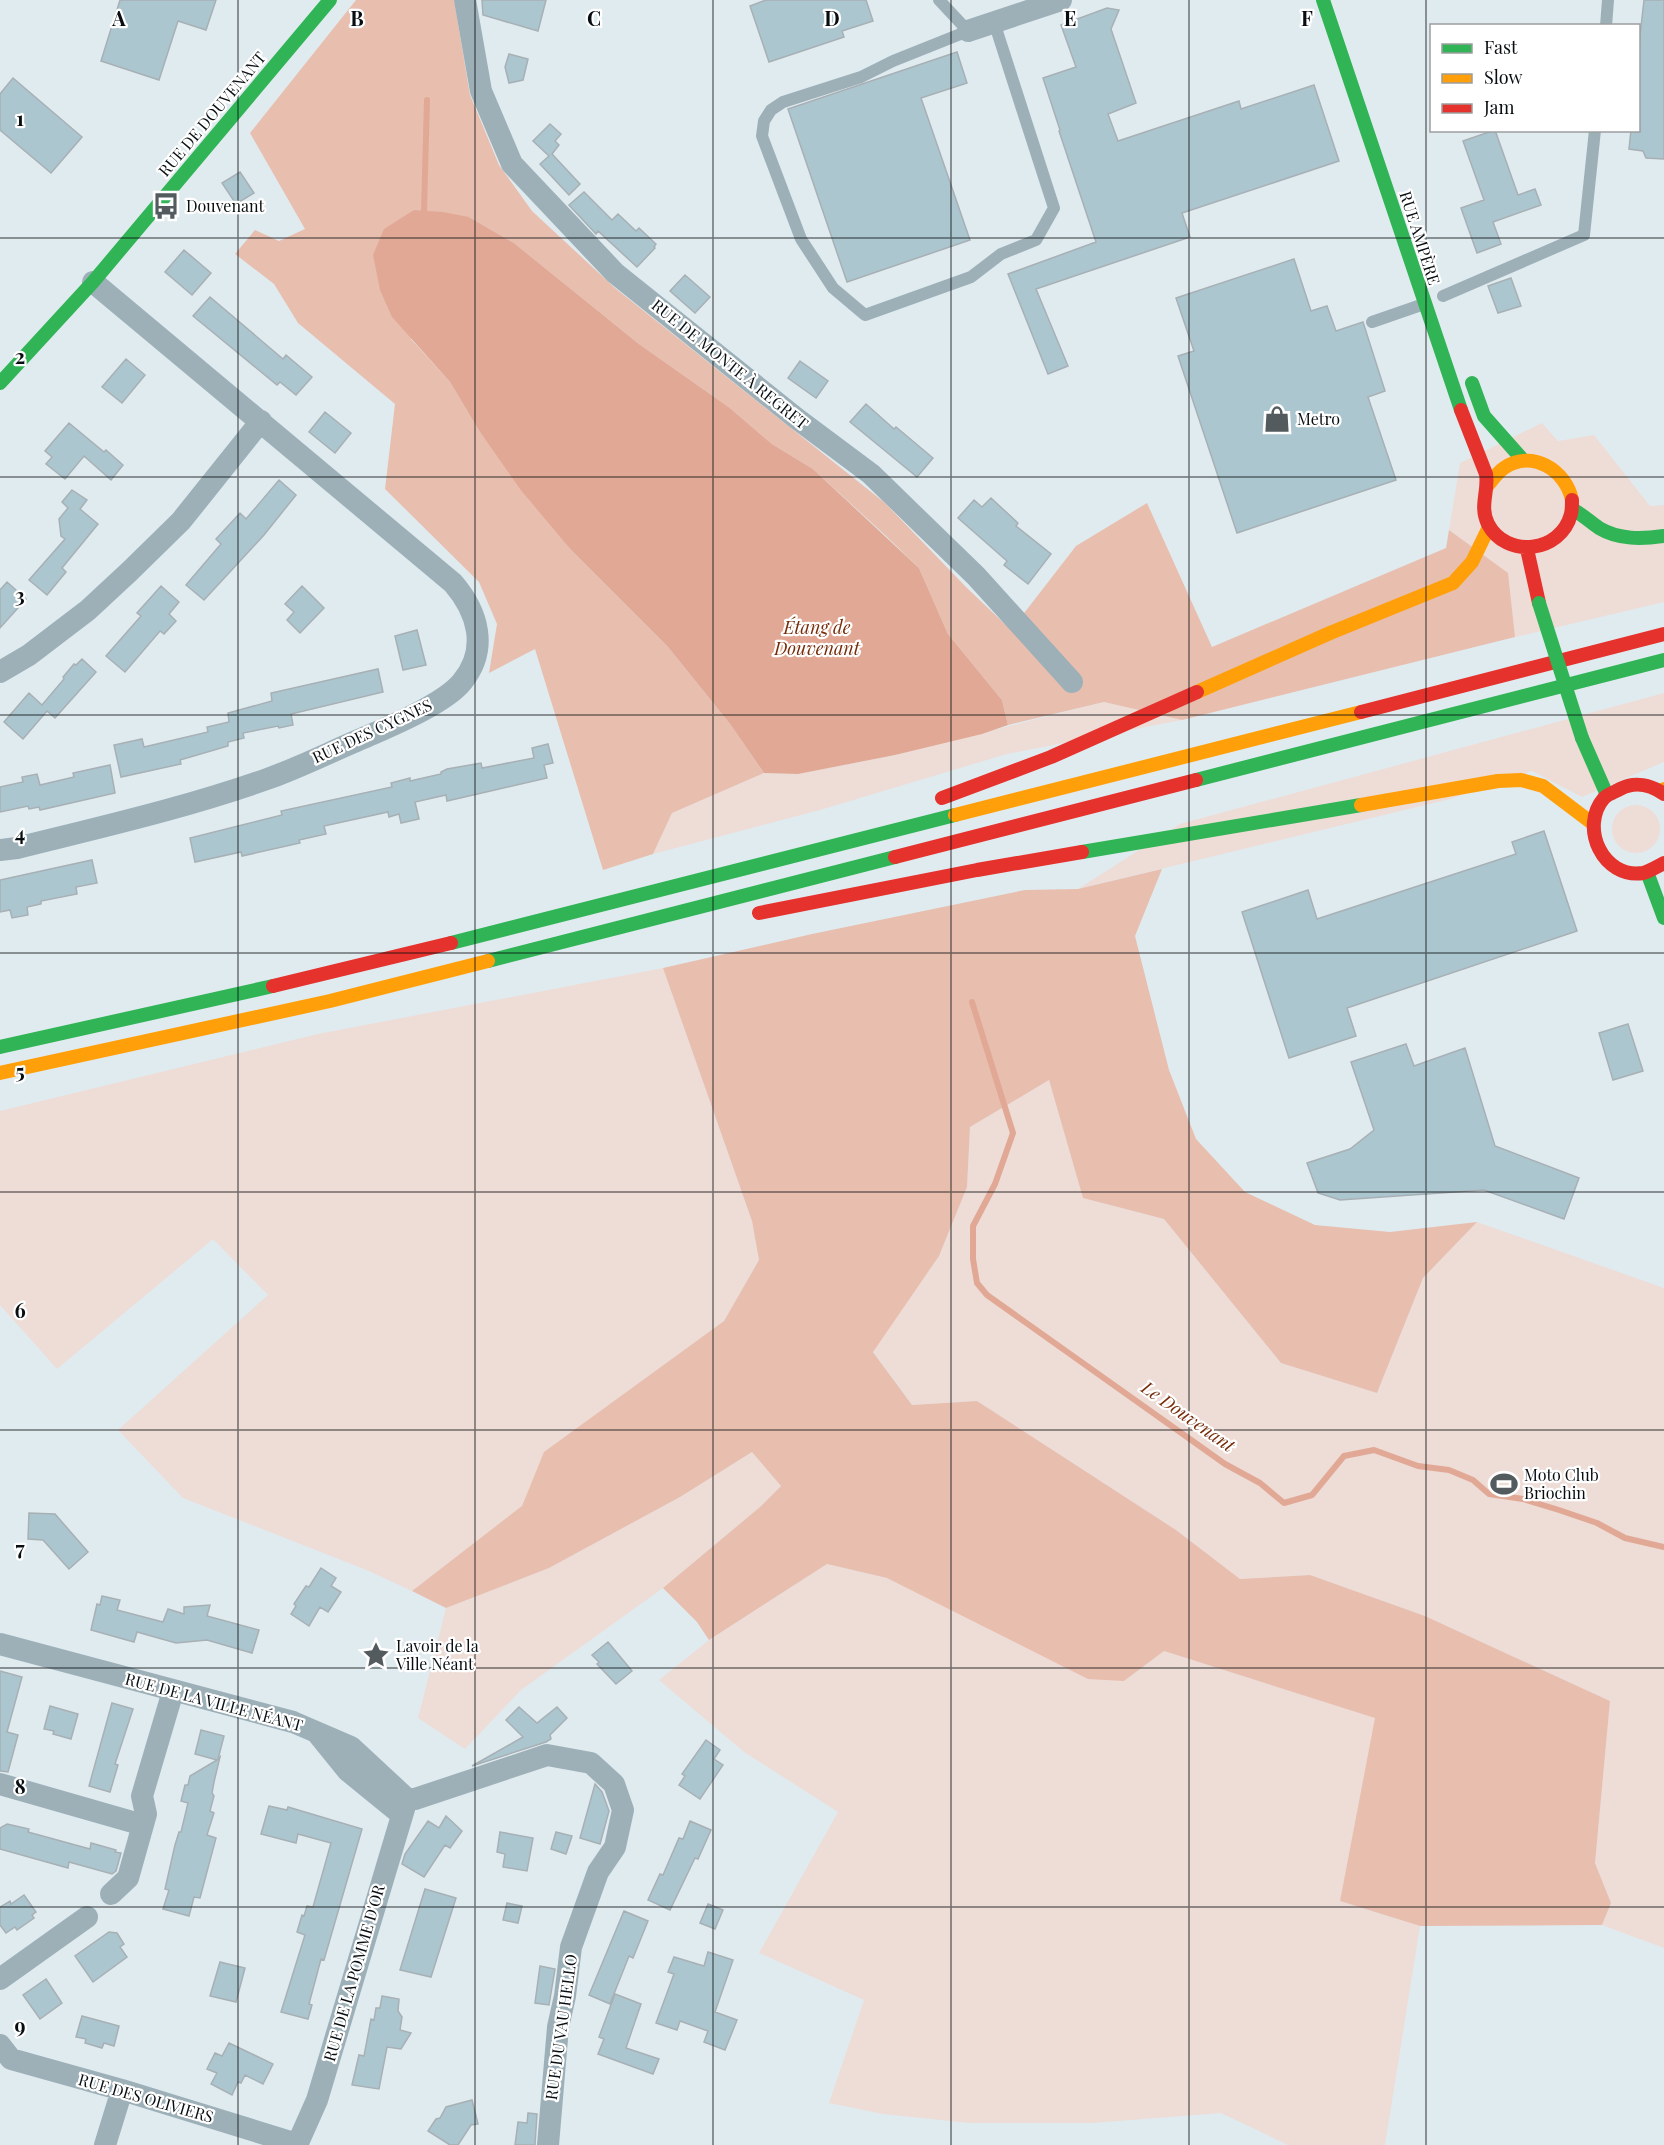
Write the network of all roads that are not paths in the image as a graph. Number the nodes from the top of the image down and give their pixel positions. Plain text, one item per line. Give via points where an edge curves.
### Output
1 (330, 0) edge
2 (465, 0) edge
3 (939, 0) edge
4 (1061, 0) edge
5 (1323, 0) edge
6 (1608, 0) edge
7 (994, 22) junction
8 (1606, 24) edge
9 (968, 31) junction
10 (1595, 132) edge
11 (93, 282) junction
12 (1443, 296) dead end
13 (1425, 304) junction
14 (1372, 322) dead end
15 (1470, 375) dead end
16 (0, 383) edge
17 (261, 421) junction
18 (1523, 460) junction
19 (1488, 485) junction
20 (1572, 509) junction
21 (1489, 527) junction
22 (1664, 536) edge
23 (1527, 549) junction
24 (1664, 634) edge
25 (1664, 660) edge
26 (0, 672) edge
27 (1072, 682) dead end
28 (1663, 792) edge
29 (1608, 795) junction
30 (926, 803) dead end
31 (884, 819) dead end
32 (1592, 823) junction
33 (851, 842) junction
34 (0, 850) edge
35 (1664, 863) edge
36 (1647, 872) junction
37 (748, 915) dead end
38 (1664, 918) edge
39 (668, 929) dead end
40 (594, 934) junction
41 (0, 1047) edge
42 (0, 1073) edge
43 (0, 1644) edge
44 (173, 1692) junction
45 (0, 1784) edge
46 (404, 1807) junction
47 (143, 1825) junction
48 (111, 1894) dead end
49 (87, 1917) dead end
50 (0, 1979) edge
51 (0, 2045) edge
52 (122, 2090) junction
53 (105, 2145) edge
54 (297, 2145) edge
55 (548, 2145) edge

1 - 11 main road, RUE DE DOUVENANT
2 - 27 street, RUE DE MONTE À REGRET via 481,91 512,164 615,273 871,474 976,576
3 - 9 lane
4 - 7 street
5 - 13 main road, RUE AMPÈRE
6 - 8 lane
7 - 9 street
7 - 9 lane via 1054,208 1036,240 1001,254 971,277 865,315 833,288 801,239 762,136 764,121 783,102 861,77
10 - 12 lane via 1584,234
11 - 16 main road, RUE DE DOUVENANT
11 - 17 street, RUE DES CYGNES
13 - 14 lane
13 - 19 main road, RUE AMPÈRE via 1466,426 1484,463
15 - 18 main road via 1484,416
17 - 26 street via 181,521 130,571 88,610
17 - 34 street, RUE DES CYGNES via 453,583 466,599 477,625 474,660 464,680 454,691 400,722 268,779 149,815
18 - 19 main road via 1502,468
18 - 20 main road via 1542,463 1559,473 1567,483
19 - 21 main road via 1483,506
20 - 22 main road via 1606,532 1637,540
20 - 23 main road via 1557,537
21 - 23 main road via 1512,546
21 - 30 main road via 1472,562 1453,583 1051,757
23 - 29 main road, bridge via 1539,603 1582,738
24 - 33 main road
25 - 40 main road
28 - 29 main road via 1640,784
29 - 32 main road
31 - 33 main road
32 - 36 main road via 1598,851 1606,862 1625,872
32 - 37 main road via 1543,786 1521,780 1498,781 977,870
33 - 41 main road via 317,976
35 - 36 main road
36 - 38 main road
39 - 40 main road
40 - 42 main road via 330,1001
43 - 44 street, RUE DE LA VILLE NÉANT
44 - 46 street, RUE DE LA VILLE NÉANT via 315,1731 348,1771
44 - 47 street via 142,1796 146,1814
45 - 47 street
46 - 54 street, RUE DE LA POMME D'OR via 316,2100
46 - 55 street, RUE DU VAU HELLO via 415,1799 547,1755 591,1763 614,1784 623,1810 615,1847 598,1872 571,1947 558,2027
47 - 48 street via 128,1878
49 - 50 street
51 - 52 street, RUE DES OLIVIERS via 11,2059
52 - 53 street
52 - 54 street, RUE DES OLIVIERS

